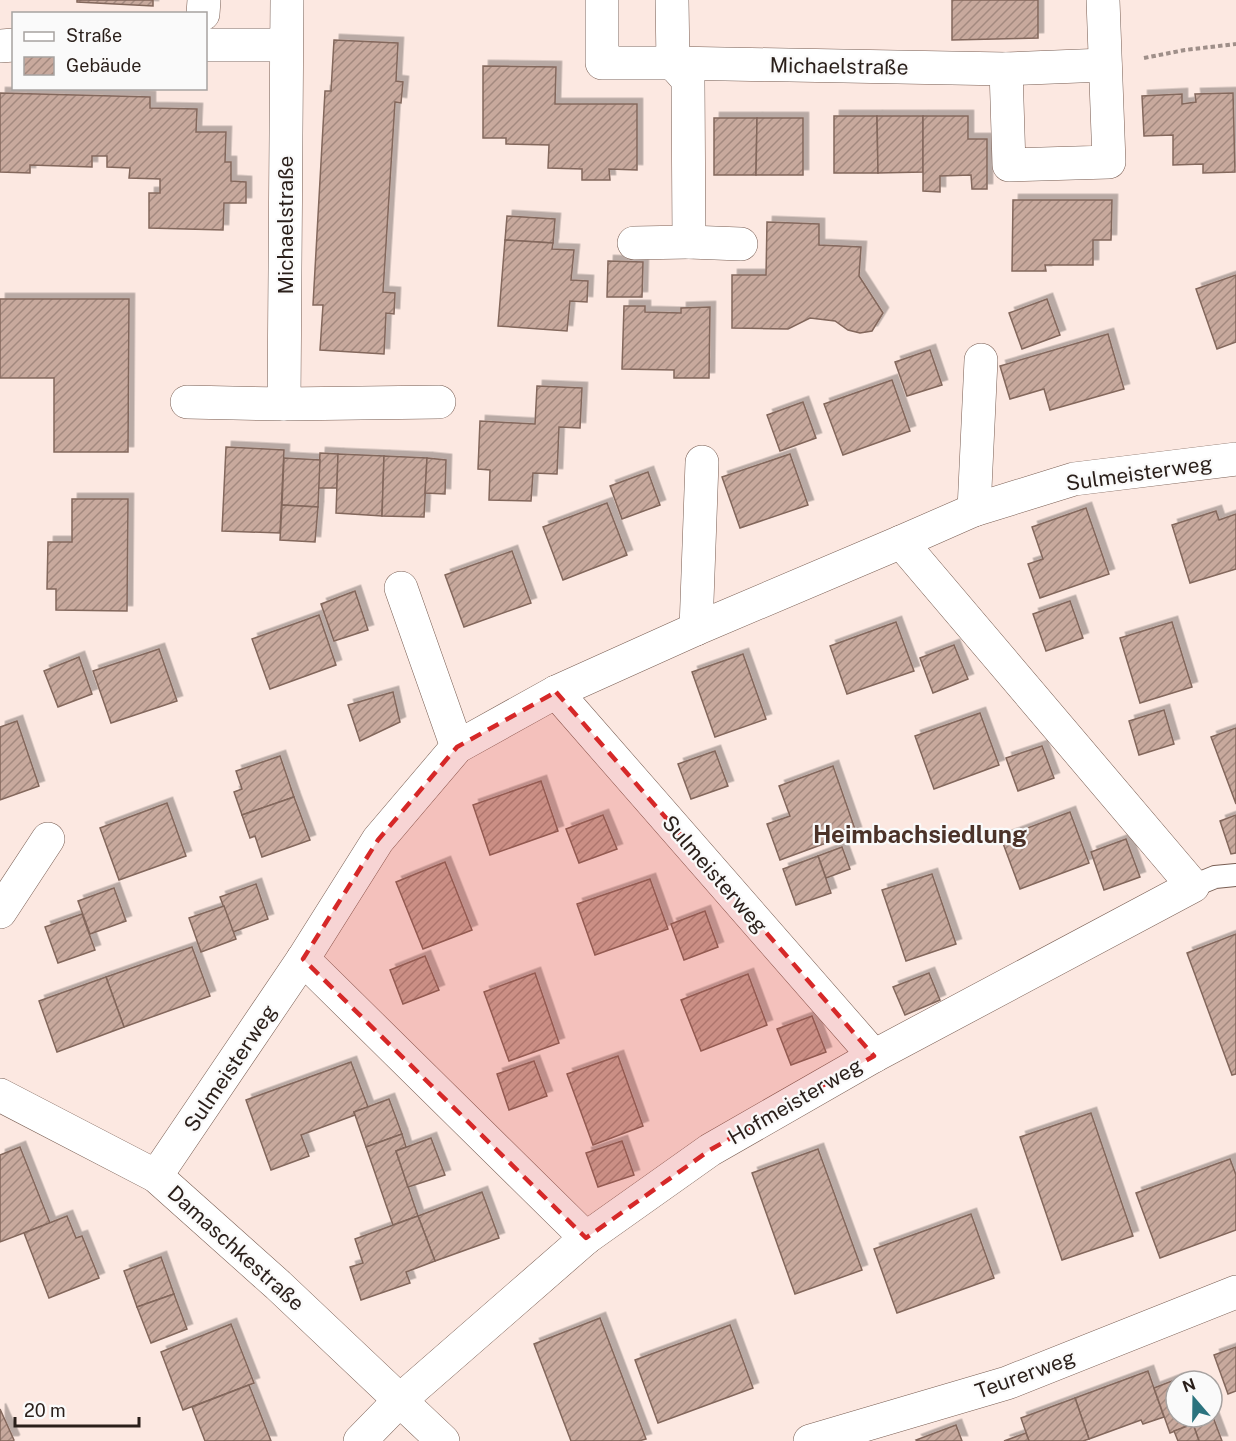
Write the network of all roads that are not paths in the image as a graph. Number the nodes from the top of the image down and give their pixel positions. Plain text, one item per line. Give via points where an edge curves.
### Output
1 (287, 0) edge
2 (602, 0) edge
3 (672, 0) edge
4 (1103, 0) edge
5 (207, 45) edge
6 (286, 45) junction
7 (673, 63) junction
8 (1105, 64) junction
9 (1006, 69) junction
10 (689, 242) junction
11 (634, 243) dead end
12 (741, 244) dead end
13 (981, 360) dead end
14 (187, 402) dead end
15 (439, 402) dead end
16 (284, 404) junction
17 (1236, 459) edge
18 (702, 462) dead end
19 (974, 510) junction
20 (901, 542) junction
21 (401, 588) dead end
22 (696, 629) junction
23 (556, 692) junction
24 (457, 747) junction
25 (48, 839) dead end
26 (1236, 875) edge
27 (1193, 886) junction
28 (0, 912) edge
29 (303, 959) junction
30 (874, 1056) junction
31 (0, 1095) edge
32 (156, 1176) junction
33 (586, 1238) junction
34 (1236, 1292) edge
35 (399, 1401) junction
36 (360, 1441) edge
37 (443, 1441) edge
38 (810, 1441) edge

1 - 6 street, Michaelstraße
2 - 7 street, Michaelstraße via 602,63
3 - 7 street
4 - 8 street
5 - 6 street
6 - 16 street, Michaelstraße
7 - 9 street, Michaelstraße
7 - 10 street via 688,81
8 - 9 street, Michaelstraße
8 - 9 street via 1109,162 1010,165
10 - 11 street
10 - 12 street
13 - 19 street
14 - 16 street
15 - 16 street
17 - 19 street, Sulmeisterweg via 1074,479
18 - 22 street
19 - 20 street, Sulmeisterweg
20 - 22 street, Sulmeisterweg
20 - 27 street
21 - 24 street
22 - 23 street, Sulmeisterweg
23 - 24 street, Sulmeisterweg
23 - 30 street, Sulmeisterweg
24 - 29 street, Sulmeisterweg via 378,840
25 - 28 street
26 - 27 lane, Hofmeisterweg via 1215,877
27 - 30 street, Hofmeisterweg
29 - 32 street, Sulmeisterweg
29 - 33 street
30 - 33 street, Hofmeisterweg via 710,1149
31 - 32 street, Damaschkestraße
32 - 35 street, Damaschkestraße
33 - 35 street, Hofmeisterweg
34 - 38 street, Teurerweg via 1007,1383
35 - 36 street, Hofmeisterweg
35 - 37 street, Damaschkestraße

